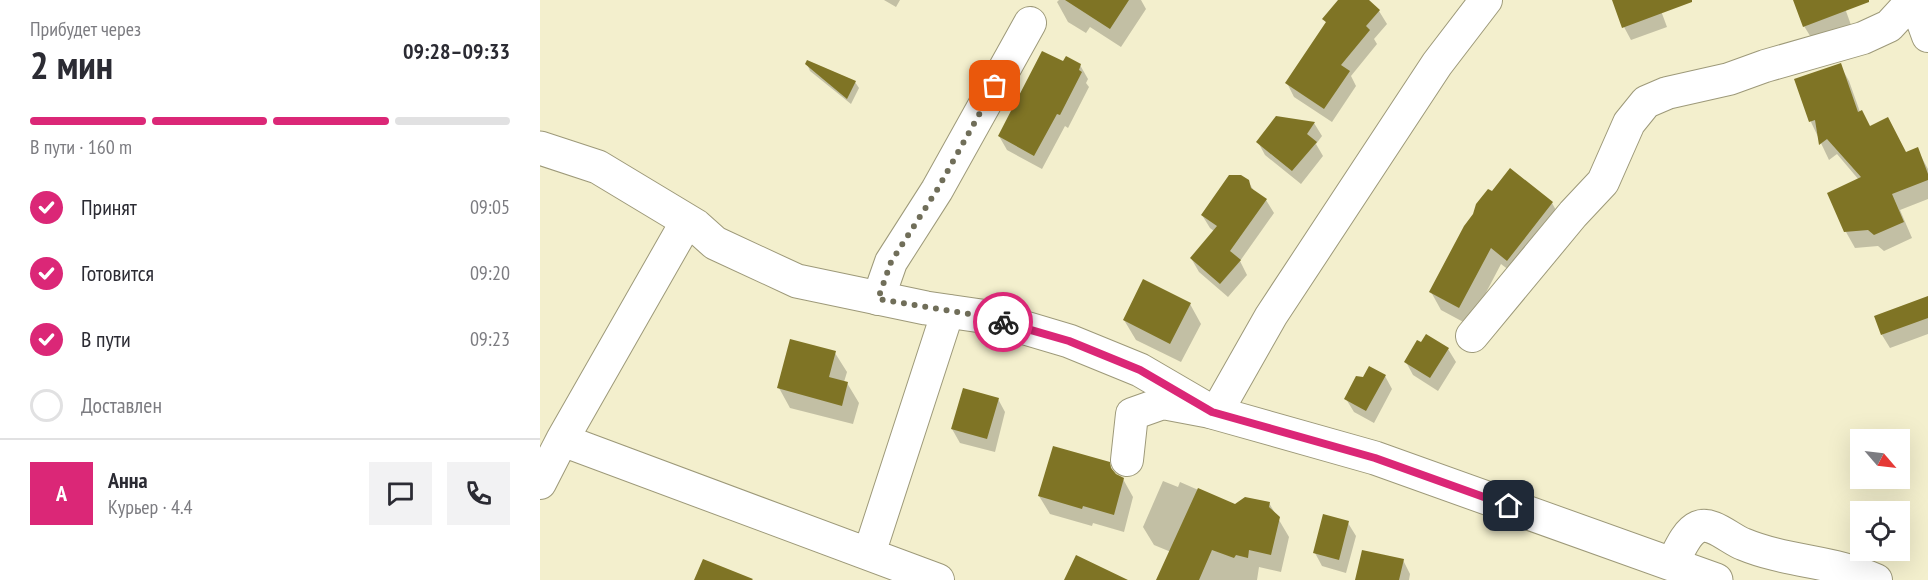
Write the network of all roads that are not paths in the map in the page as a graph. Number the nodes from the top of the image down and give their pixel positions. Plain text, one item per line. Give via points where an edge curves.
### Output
1 (1486, 0) edge
2 (1914, 0) edge
3 (1030, 23) dead end
4 (1928, 36) edge
5 (540, 148) edge
6 (687, 220) junction
7 (878, 299) junction
8 (948, 311) junction
9 (1472, 336) dead end
10 (1216, 413) junction
11 (562, 440) junction
12 (1127, 460) dead end
13 (540, 483) edge
14 (869, 554) junction
15 (1665, 569) edge
16 (938, 580) edge
17 (1716, 580) edge
18 (1876, 580) edge

1 - 10 street via 1437,64 1271,316
2 - 4 street
2 - 9 street via 1889,26 1863,38 1729,79 1666,93 1647,102 1629,123 1603,182
3 - 7 street via 937,190 891,262
5 - 6 main road via 598,167
6 - 7 main road via 715,243 797,281
6 - 11 street
7 - 8 main road
8 - 10 main road via 987,317 1069,341 1140,370
8 - 14 street
10 - 12 street via 1163,403 1132,414
10 - 15 main road via 1375,458
11 - 13 street
11 - 14 street
14 - 16 street
15 - 17 main road
15 - 18 street via 1696,527 1707,525 1742,544 1774,555 1823,563

